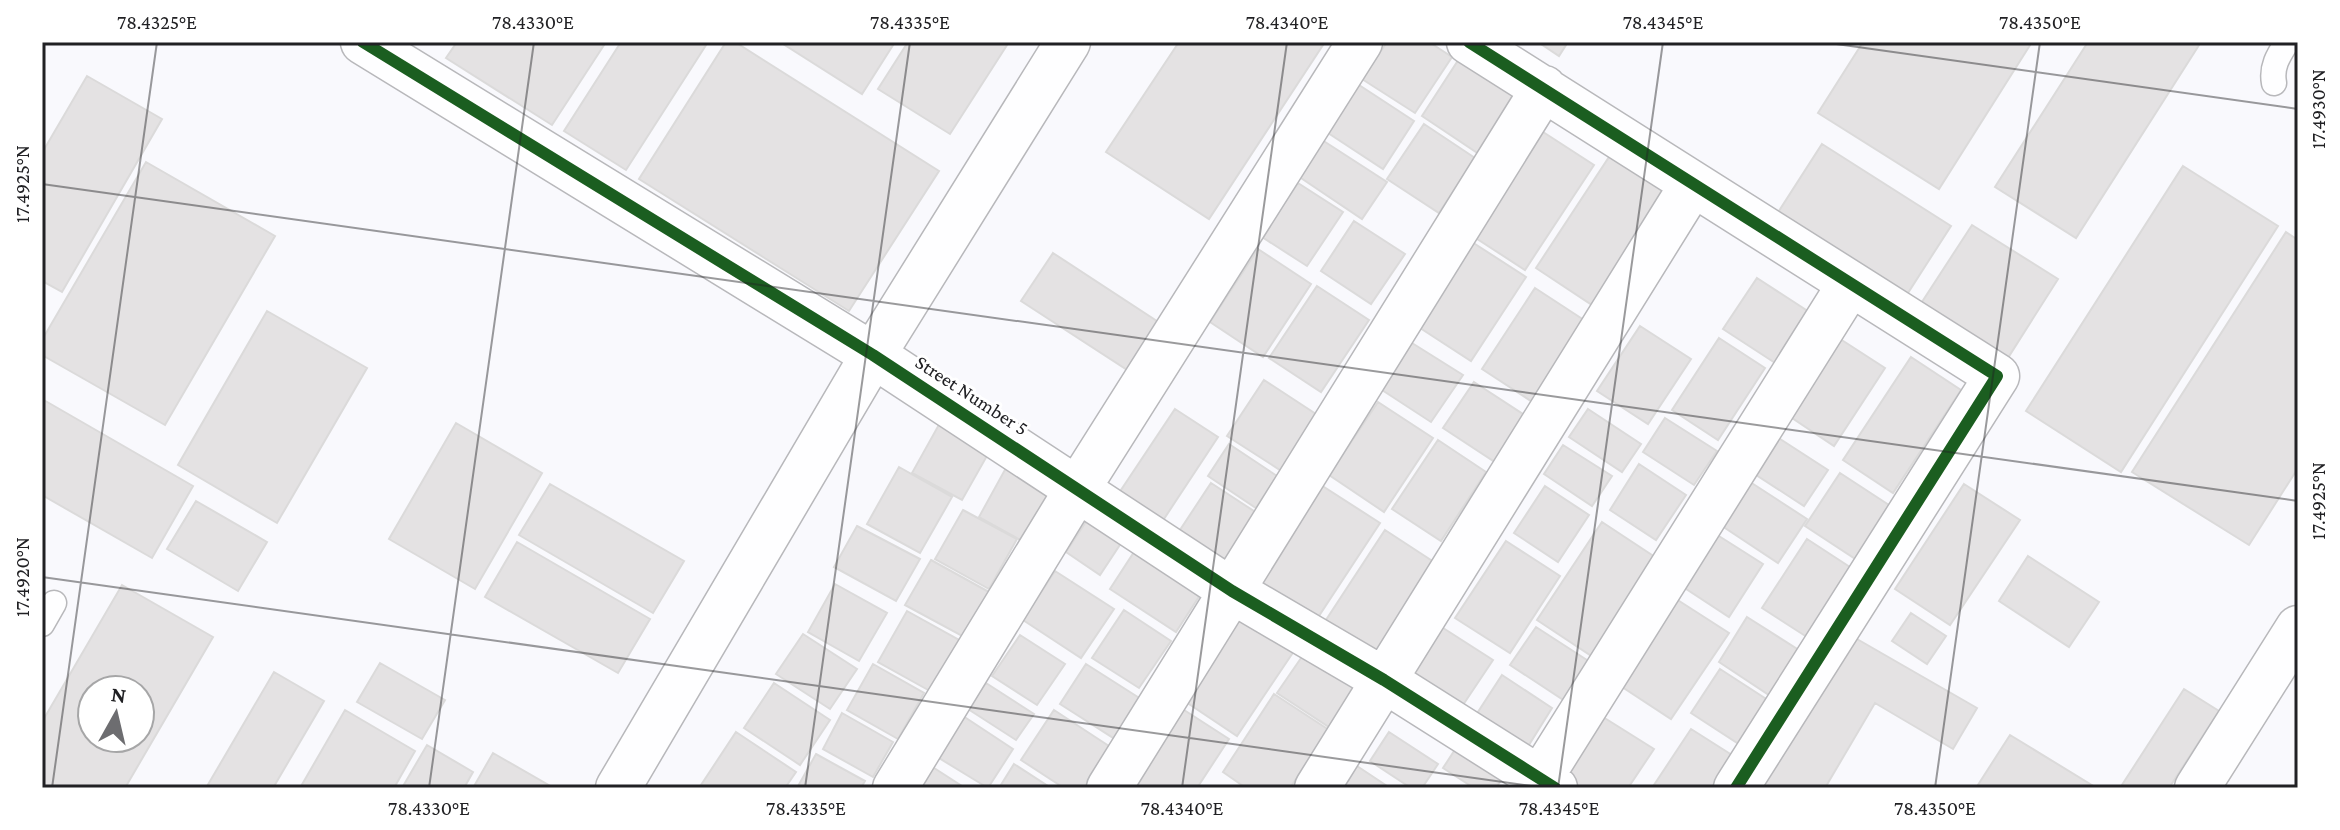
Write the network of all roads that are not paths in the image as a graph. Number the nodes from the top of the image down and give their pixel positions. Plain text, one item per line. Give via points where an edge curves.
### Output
1 (1068, 42) edge
2 (1360, 42) edge
3 (1469, 42) edge
4 (2287, 42) edge
5 (388, 49) edge
6 (2274, 83) dead end
7 (1544, 88) junction
8 (1692, 185) junction
9 (1850, 284) junction
10 (873, 355) junction
11 (1078, 488) junction
12 (1232, 591) junction
13 (54, 603) dead end
14 (42, 624) edge
15 (2298, 628) edge
16 (1384, 680) junction
17 (1543, 785) edge
18 (618, 788) edge
19 (895, 788) edge
20 (1109, 788) edge
21 (1317, 788) edge
22 (1736, 788) edge
23 (2197, 788) edge

1 - 10 street
2 - 11 street
3 - 7 street
4 - 6 lane via 2275,62
5 - 10 street, Street Number 5
7 - 8 street
7 - 12 street
8 - 9 street
8 - 16 street
9 - 17 street
9 - 22 street via 1997,376
10 - 11 street, Street Number 5
10 - 18 street
11 - 12 street, Street Number 5
11 - 19 street
12 - 16 street, Street Number 5
12 - 20 street
13 - 14 lane
15 - 23 street
16 - 17 street, Street Number 5
16 - 21 street

